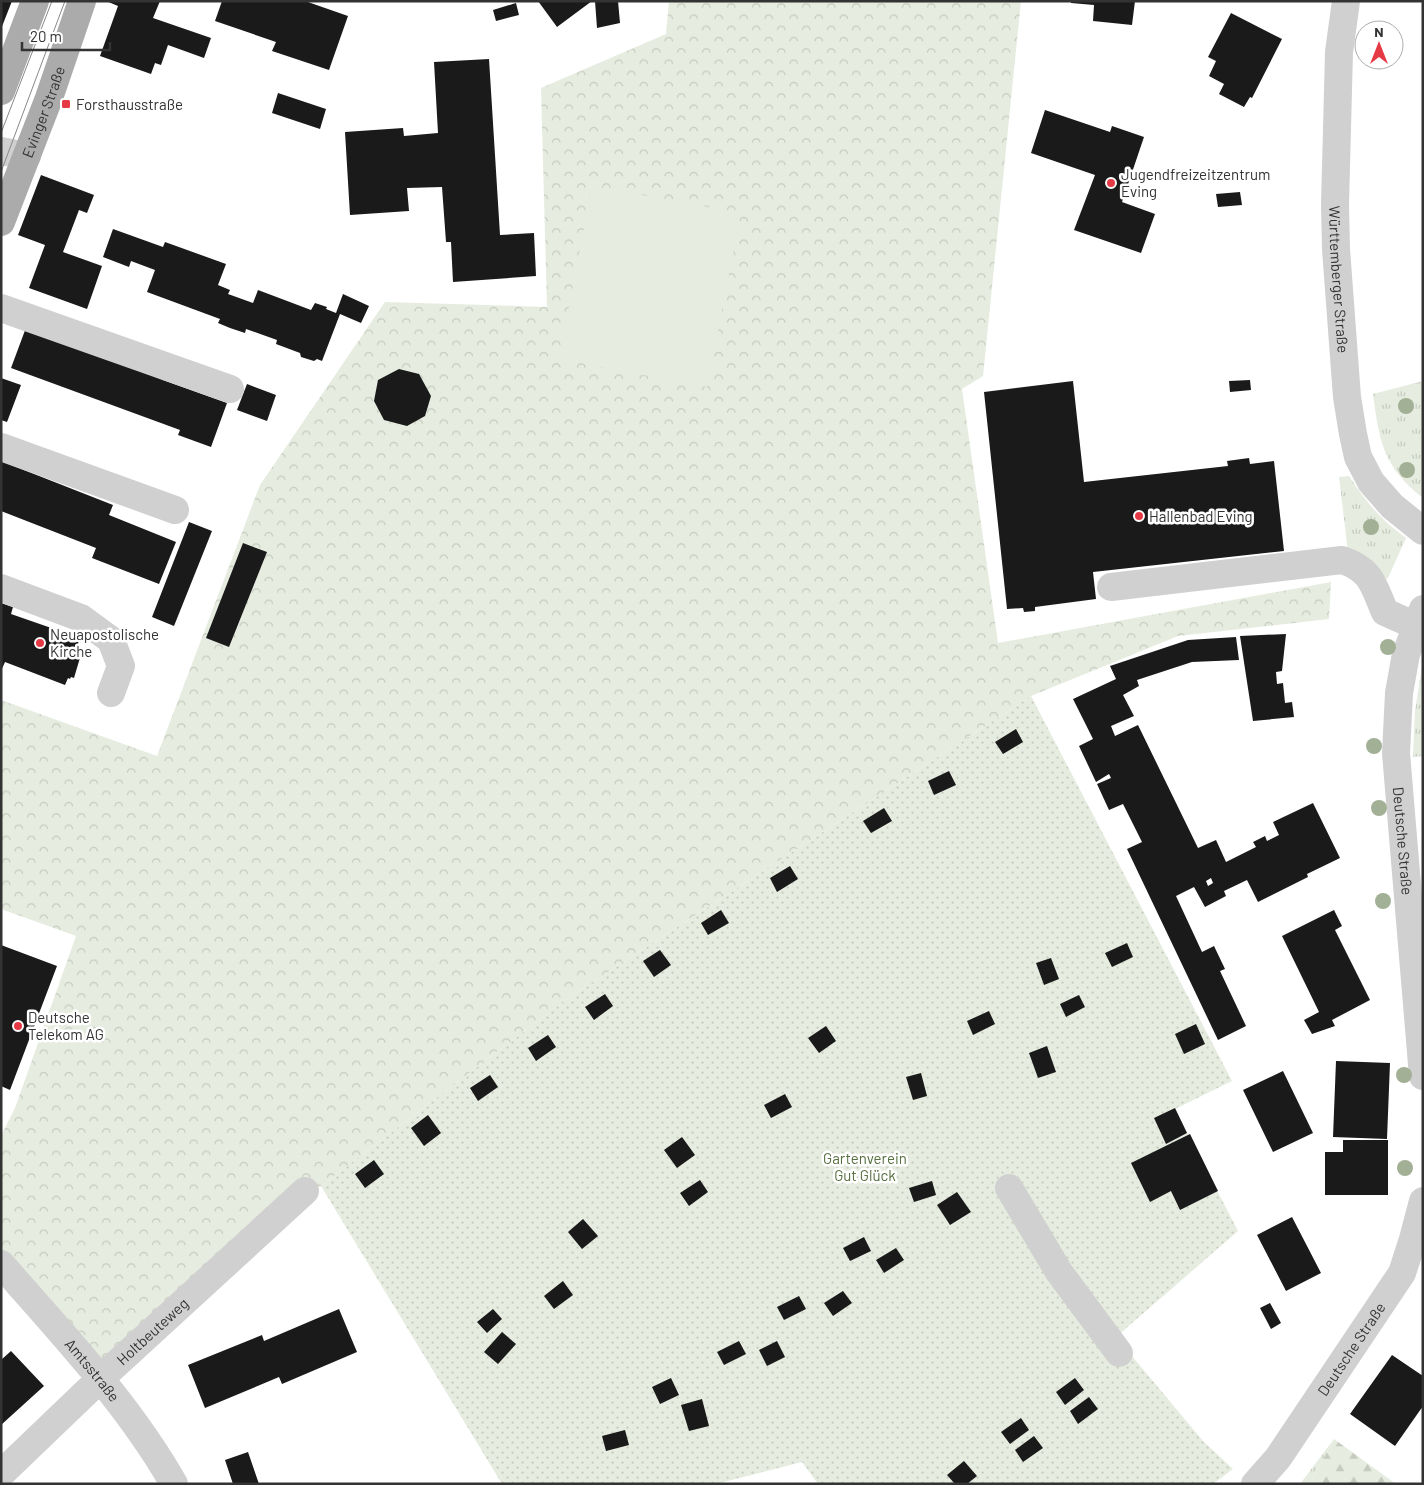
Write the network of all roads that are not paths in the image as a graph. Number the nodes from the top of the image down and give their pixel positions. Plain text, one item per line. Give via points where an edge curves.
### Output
1 (35, 1) edge
2 (82, 1) edge
3 (1346, 1) edge
4 (1, 91) edge
5 (14, 153) edge
6 (1, 222) edge
7 (1, 308) edge
8 (230, 389) dead end
9 (1, 446) edge
10 (175, 510) dead end
11 (1423, 531) edge
12 (1111, 587) dead end
13 (1, 588) edge
14 (1419, 617) edge
15 (111, 693) dead end
16 (1423, 1076) edge
17 (1009, 1188) dead end
18 (305, 1191) dead end
19 (1423, 1201) edge
20 (1418, 1242) edge
21 (1, 1264) edge
22 (1119, 1353) dead end
23 (100, 1379) junction
24 (1, 1474) edge
25 (174, 1484) edge
26 (1255, 1484) edge

1 - 4 main road
2 - 5 main road, Evinger Straße via 49,98
3 - 11 street, Württemberger Straße via 1339,52 1336,249 1347,397 1358,457 1371,482 1392,506
5 - 6 main road, Evinger Straße
7 - 8 street
9 - 10 street
12 - 14 street via 1342,560 1370,576 1385,612
13 - 15 street via 81,618 111,640 121,666
14 - 16 street, Deutsche Straße via 1406,654 1399,693 1396,753
17 - 22 street via 1059,1272
18 - 23 street, Holtbeuteweg
19 - 20 street, Deutsche Straße
20 - 26 street, Deutsche Straße via 1402,1273 1278,1458
21 - 23 street, Amtsstraße
23 - 24 street, Holtbeuteweg
23 - 25 street, Amtsstraße via 158,1456

